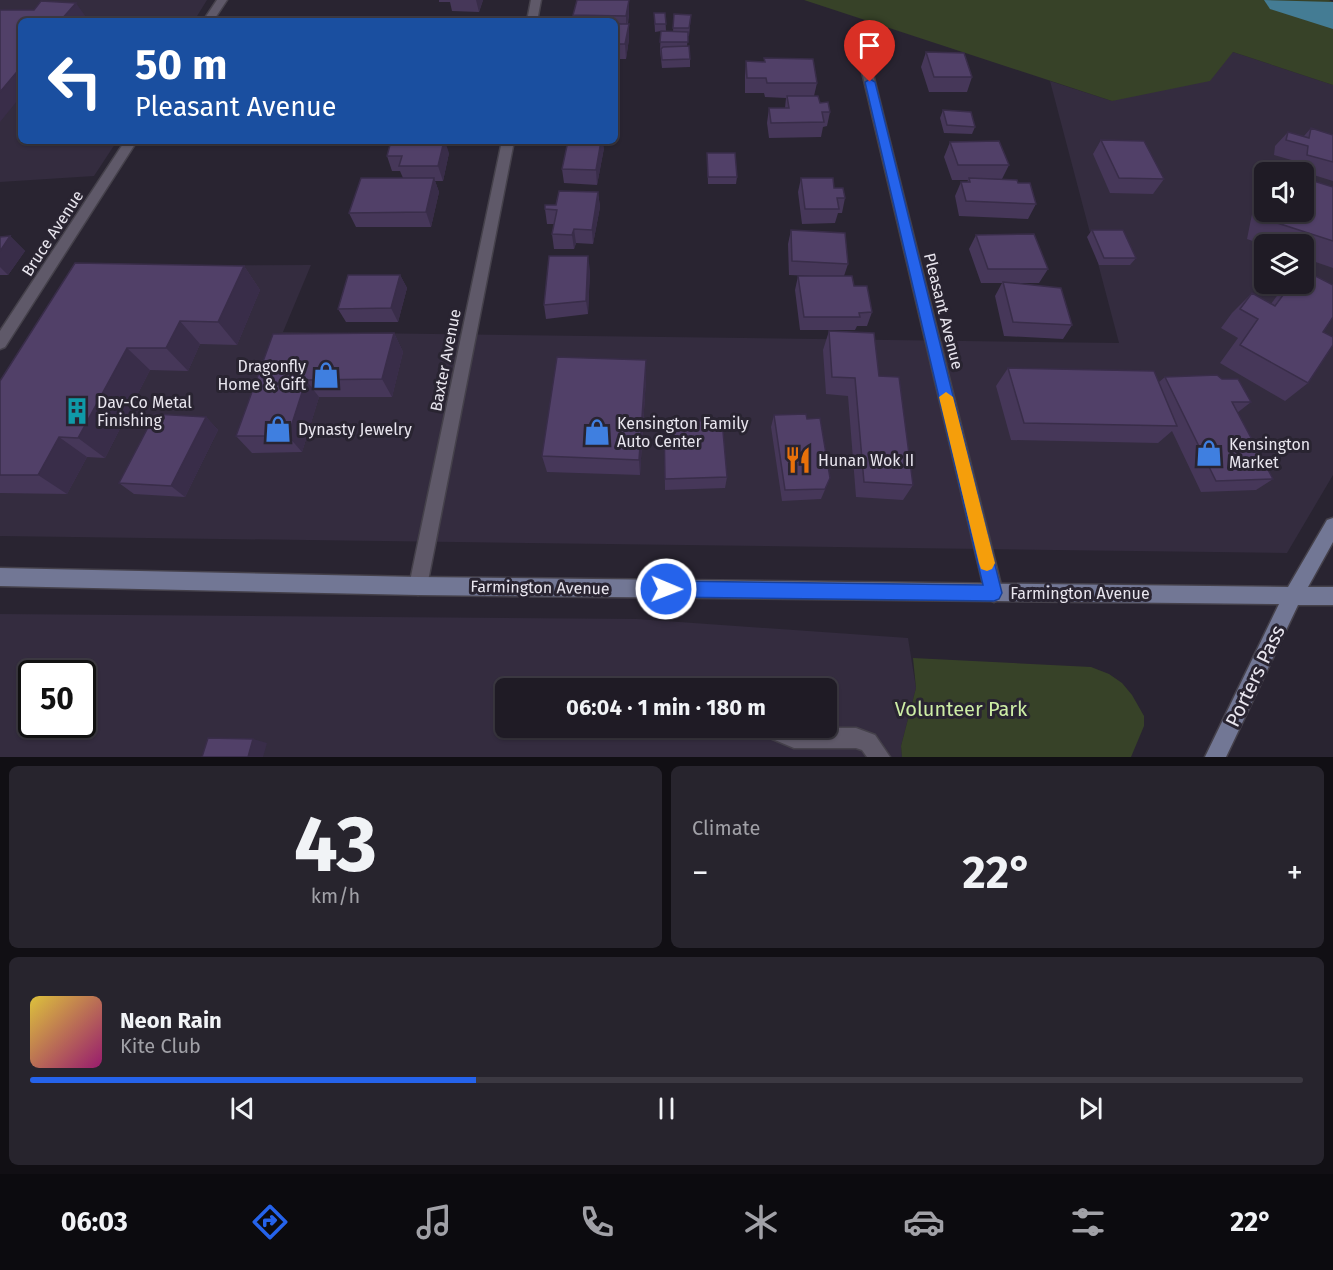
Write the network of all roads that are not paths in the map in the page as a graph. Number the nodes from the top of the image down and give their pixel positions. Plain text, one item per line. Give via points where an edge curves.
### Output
1 (222, 0) edge
2 (536, 0) edge
3 (210, 18) edge
4 (533, 18) edge
5 (859, 38) dead end
6 (129, 144) edge
7 (507, 144) edge
8 (0, 343) edge
9 (1333, 526) edge
10 (0, 577) edge
11 (418, 586) junction
12 (994, 593) junction
13 (1293, 595) junction
14 (1333, 596) edge
15 (837, 738) edge
16 (880, 757) edge
17 (1215, 757) edge

1 - 3 street
2 - 4 street
5 - 12 street, Pleasant Avenue
6 - 8 street, Bruce Avenue
7 - 11 street, Baxter Avenue
9 - 13 main road, Porters Pass
10 - 11 main road, Farmington Avenue
11 - 12 main road, Farmington Avenue
12 - 13 main road, Farmington Avenue
13 - 14 main road, Farmington Avenue
13 - 17 main road, Porters Pass
15 - 16 street via 868,742

